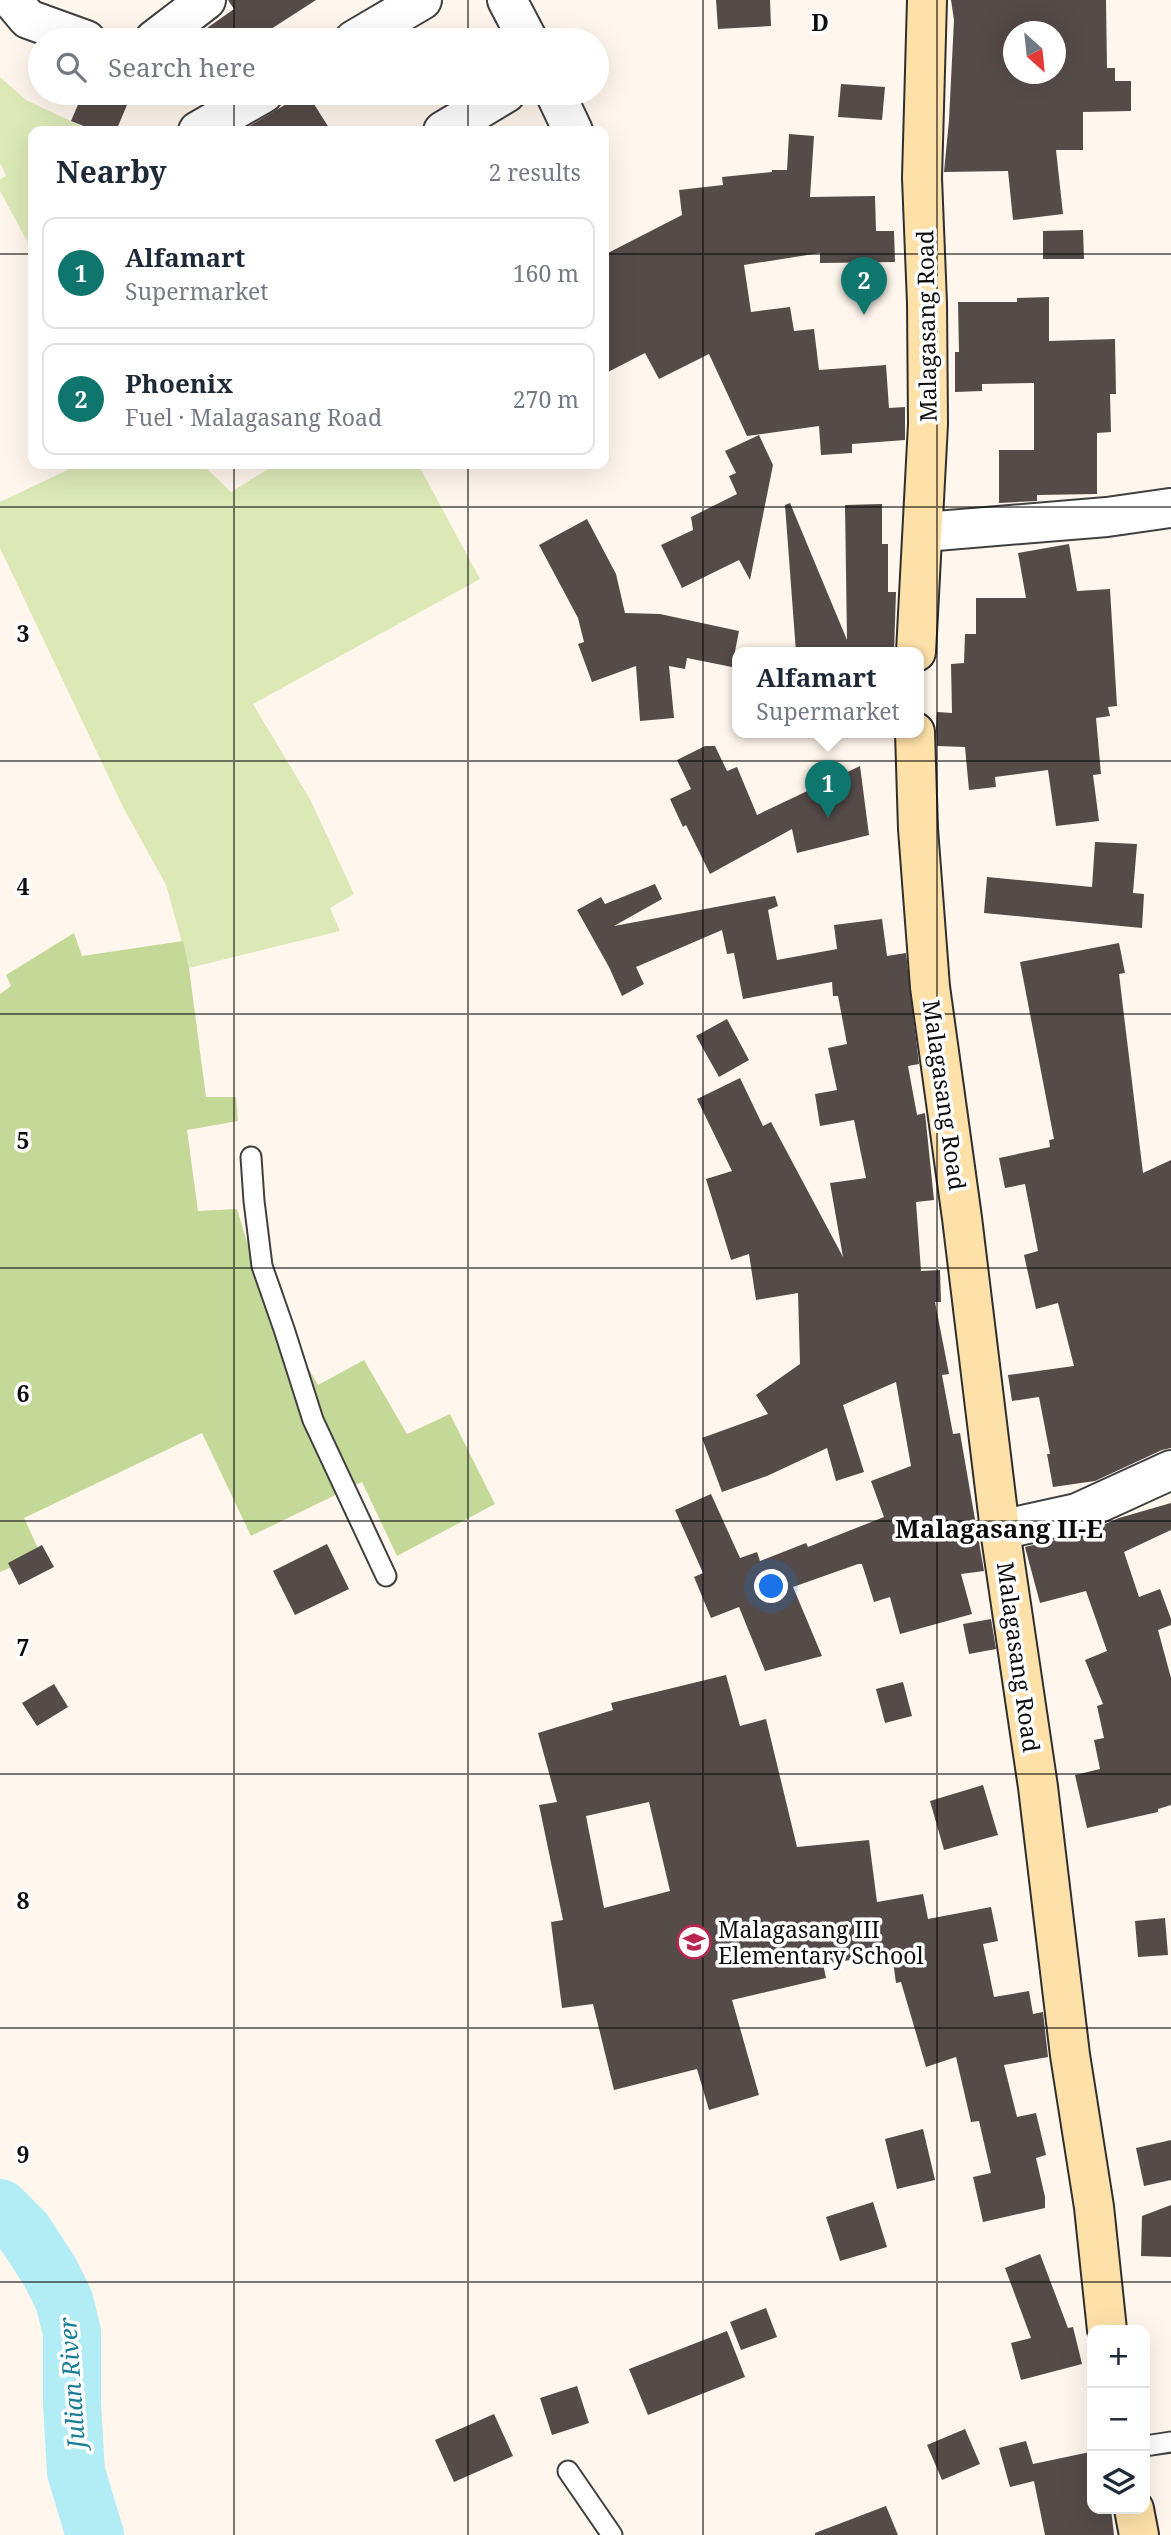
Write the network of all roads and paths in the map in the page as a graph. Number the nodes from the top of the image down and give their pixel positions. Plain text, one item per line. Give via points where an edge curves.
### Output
1 (12, 0) edge
2 (206, 0) edge
3 (422, 0) edge
4 (507, 0) edge
5 (927, 0) edge
6 (53, 28) edge
7 (170, 28) edge
8 (374, 28) edge
9 (522, 28) edge
10 (243, 105) edge
11 (486, 105) edge
12 (561, 105) edge
13 (207, 126) edge
14 (451, 126) edge
15 (571, 126) edge
16 (1171, 496) edge
17 (1170, 508) edge
18 (1171, 520) edge
19 (924, 532) junction
20 (916, 647) edge
21 (915, 738) edge
22 (251, 1157) dead end
23 (1171, 1470) edge
24 (1000, 1530) junction
25 (386, 1576) dead end
26 (1106, 2325) edge
27 (1171, 2442) edge
28 (1150, 2445) edge
29 (568, 2471) dead end
30 (1135, 2514) edge
31 (612, 2535) edge
32 (1139, 2535) edge

1 - 6 street via 29,19
2 - 7 street
3 - 8 street
4 - 9 street
5 - 19 main road, Malagasang Road via 922,178 928,424
10 - 13 street
11 - 14 street
12 - 15 street
16 - 17 street
17 - 18 street
17 - 19 street
19 - 20 main road, Malagasang Road
21 - 24 main road, Malagasang Road via 930,987
22 - 25 lane via 262,1266 313,1420
23 - 24 street via 1077,1513
24 - 26 main road, Malagasang Road via 1038,1787
27 - 28 lane
29 - 31 lane
30 - 32 main road

